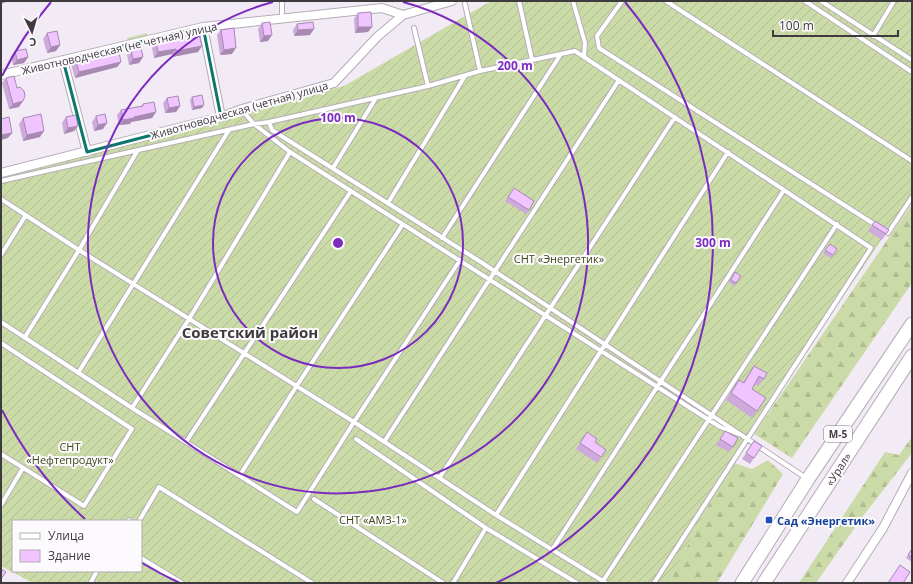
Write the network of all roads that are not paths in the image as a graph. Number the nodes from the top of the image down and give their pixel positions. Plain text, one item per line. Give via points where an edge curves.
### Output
1 (282, 1) edge
2 (452, 1) edge
3 (519, 1) edge
4 (573, 1) edge
5 (622, 1) edge
6 (666, 1) edge
7 (805, 1) edge
8 (821, 1) edge
9 (894, 1) edge
10 (465, 4) dead end
11 (403, 15) junction
12 (282, 18) junction
13 (203, 27) junction
14 (414, 28) dead end
15 (873, 36) junction
16 (560, 54) junction
17 (584, 57) junction
18 (63, 60) junction
19 (532, 60) junction
20 (912, 60) edge
21 (480, 71) junction
22 (912, 72) edge
23 (1, 75) edge
24 (465, 75) junction
25 (619, 80) junction
26 (428, 86) junction
27 (376, 98) junction
28 (242, 109) junction
29 (221, 117) junction
30 (675, 117) junction
31 (269, 122) junction
32 (254, 124) junction
33 (229, 130) junction
34 (138, 150) junction
35 (87, 152) junction
36 (290, 152) junction
37 (728, 152) junction
38 (912, 161) edge
39 (333, 168) junction
40 (1, 173) edge
41 (1, 181) edge
42 (351, 190) junction
43 (784, 190) junction
44 (912, 197) edge
45 (1, 199) edge
46 (388, 203) junction
47 (26, 215) junction
48 (403, 224) junction
49 (837, 224) junction
50 (442, 238) junction
51 (79, 250) junction
52 (1, 255) edge
53 (460, 260) junction
54 (495, 271) junction
55 (489, 279) junction
56 (134, 284) junction
57 (550, 308) junction
58 (545, 315) junction
59 (189, 319) junction
60 (1, 322) edge
61 (912, 324) edge
62 (25, 337) junction
63 (1, 344) edge
64 (605, 344) junction
65 (600, 351) junction
66 (243, 354) junction
67 (912, 356) edge
68 (78, 373) junction
69 (661, 381) junction
70 (296, 386) junction
71 (657, 387) junction
72 (132, 408) junction
73 (712, 415) junction
74 (708, 420) junction
75 (354, 422) junction
76 (741, 435) junction
77 (356, 439) dead end
78 (748, 439) junction
79 (186, 442) junction
80 (384, 442) junction
81 (1, 454) edge
82 (23, 468) junction
83 (912, 472) edge
84 (240, 476) junction
85 (440, 477) junction
86 (808, 479) junction
87 (314, 499) dead end
88 (1, 505) edge
89 (496, 515) junction
90 (140, 520) edge
91 (486, 528) junction
92 (552, 550) junction
93 (142, 559) edge
94 (96, 572) edge
95 (605, 582) edge
96 (93, 583) edge
97 (182, 583) edge
98 (312, 583) edge
99 (443, 583) edge
100 (453, 583) edge
101 (577, 583) edge
102 (654, 583) edge
103 (742, 583) edge
104 (764, 583) edge
105 (847, 583) edge

1 - 12 lane
2 - 11 street, Животноводческая (четная) улица
3 - 19 lane
4 - 17 lane via 585,43
5 - 44 lane via 597,36 599,48 888,233
6 - 38 lane
7 - 22 lane
8 - 15 lane
9 - 15 lane
10 - 21 lane
11 - 12 street, Животноводческая (не четная) улица via 382,8
11 - 28 street, Животноводческая (четная) улица via 377,37 334,83
12 - 13 street, Животноводческая (не четная) улица
13 - 18 street, Животноводческая (не четная) улица
13 - 29 street
14 - 26 lane
15 - 20 lane
16 - 17 lane via 575,51
16 - 19 lane
16 - 50 lane
17 - 25 lane
18 - 23 street, Животноводческая (не четная) улица
18 - 35 street
19 - 21 lane
21 - 24 lane
24 - 26 lane
24 - 46 lane
25 - 30 lane
25 - 54 lane
26 - 27 lane
27 - 31 lane
27 - 39 lane
28 - 29 street, Животноводческая (четная) улица
28 - 32 lane
29 - 35 street, Животноводческая (четная) улица
30 - 37 lane
30 - 57 lane
31 - 32 lane
31 - 39 lane via 272,130
32 - 33 lane
32 - 36 lane
33 - 34 lane
33 - 56 lane
34 - 41 lane
34 - 51 lane
35 - 40 street, Животноводческая (четная) улица
36 - 42 lane
36 - 59 lane
37 - 43 lane
37 - 64 lane
39 - 46 lane
42 - 48 lane
42 - 66 lane
43 - 49 lane
43 - 69 lane
45 - 47 lane
46 - 50 lane
47 - 51 lane
47 - 52 lane
48 - 53 lane
48 - 70 lane
49 - 73 lane
49 - 78 lane via 871,248
50 - 54 lane
51 - 56 lane
51 - 62 lane
53 - 55 lane
53 - 75 lane
54 - 55 lane
54 - 57 lane
55 - 58 lane
55 - 80 lane
56 - 59 lane
56 - 68 lane
57 - 58 lane
57 - 64 lane
58 - 65 lane
58 - 85 lane
59 - 66 lane
59 - 72 lane
60 - 62 lane
61 - 86 main road, «Урал» / М-5
62 - 68 lane
63 - 82 lane via 132,429 84,506
64 - 65 lane
64 - 69 lane
65 - 71 lane
65 - 89 lane
66 - 70 lane
66 - 79 lane
67 - 104 main road, «Урал» / М-5
68 - 72 lane
69 - 71 lane
69 - 73 lane
70 - 75 lane
70 - 84 lane
71 - 74 lane
71 - 92 lane
72 - 79 lane
73 - 74 lane
73 - 76 lane
74 - 76 lane
74 - 95 lane
75 - 80 lane
75 - 84 lane via 297,512
76 - 78 lane
77 - 91 lane
78 - 86 lane
78 - 102 lane
79 - 84 lane
80 - 85 lane
81 - 82 lane
82 - 88 lane
83 - 105 street via 883,528
85 - 89 lane
86 - 103 main road, «Урал» / М-5
87 - 99 lane
89 - 92 lane
90 - 98 lane via 159,487
91 - 100 lane
91 - 101 lane
92 - 95 lane
93 - 97 lane
94 - 96 lane via 91,582

